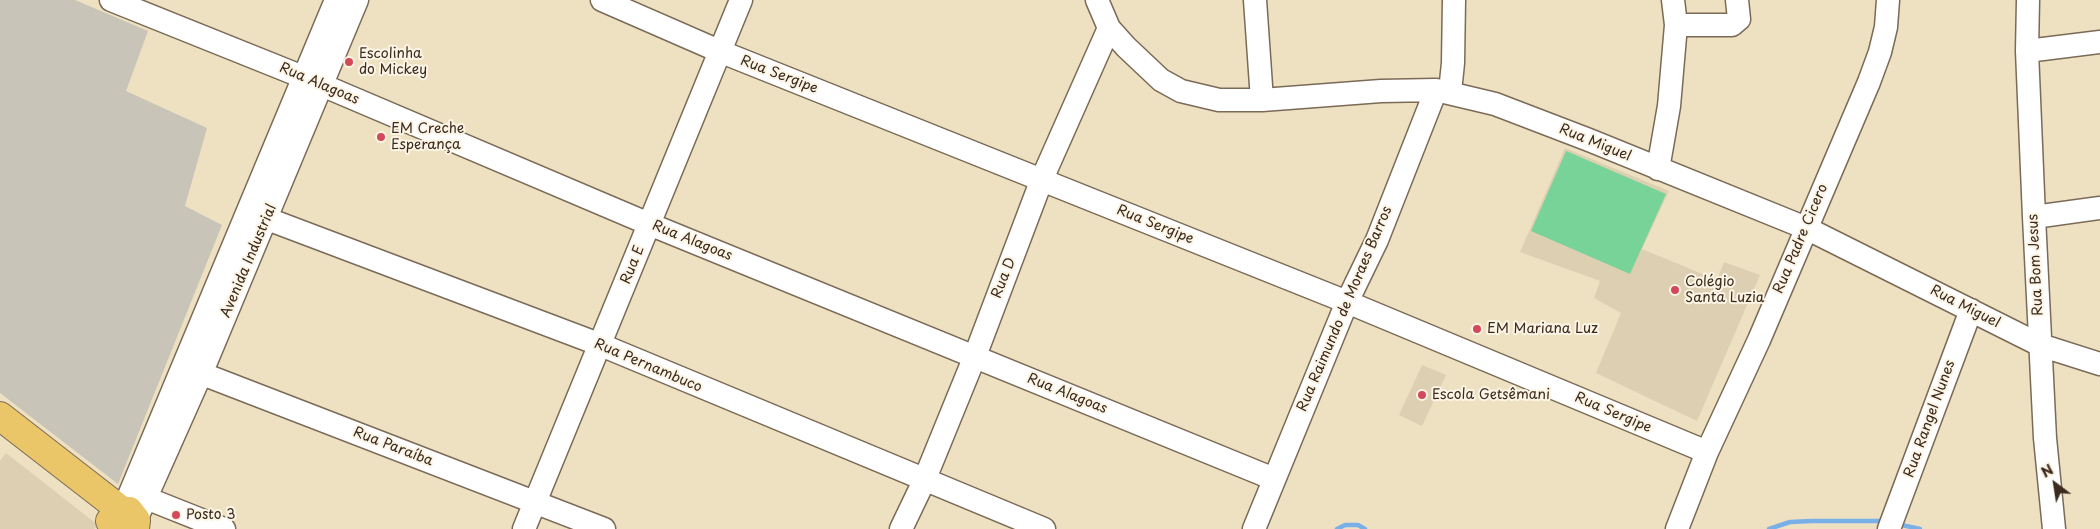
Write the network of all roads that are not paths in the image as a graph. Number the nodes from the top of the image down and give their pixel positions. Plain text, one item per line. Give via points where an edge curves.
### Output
1 (111, 0) edge
2 (336, 0) edge
3 (357, 0) edge
4 (602, 0) edge
5 (741, 0) edge
6 (1097, 0) edge
7 (1255, 0) edge
8 (1454, 0) edge
9 (1673, 0) edge
10 (1738, 0) edge
11 (1888, 0) edge
12 (2028, 0) edge
13 (1676, 25) junction
14 (1109, 28) junction
15 (2100, 42) edge
16 (719, 51) junction
17 (2027, 52) junction
18 (313, 81) junction
19 (1443, 91) junction
20 (1262, 100) junction
21 (1658, 168) junction
22 (1042, 179) junction
23 (2100, 208) edge
24 (258, 215) junction
25 (2034, 217) junction
26 (649, 224) junction
27 (1806, 228) junction
28 (1347, 302) junction
29 (1971, 310) junction
30 (601, 345) junction
31 (2040, 345) junction
32 (975, 356) junction
33 (2100, 364) edge
34 (192, 370) junction
35 (0, 416) edge
36 (1707, 452) junction
37 (1274, 479) junction
38 (924, 481) junction
39 (536, 502) junction
40 (126, 521) edge
41 (224, 529) edge
42 (524, 529) edge
43 (604, 529) edge
44 (901, 529) edge
45 (1044, 529) edge
46 (1254, 529) edge
47 (1677, 529) edge
48 (1889, 529) edge
49 (2054, 529) edge

1 - 18 street, Rua Alagoas
2 - 18 street, Avenida Industrial
3 - 18 street, Avenida Industrial
4 - 16 street, Rua Sergipe
5 - 16 street, Rua E
6 - 14 street, Rua Miguel
7 - 20 street
8 - 19 street, Rua Raimundo de Moraes Barros via 1453,63
9 - 13 street
10 - 13 street via 1739,19 1734,24
11 - 27 street, Rua Padre Cicero via 1880,52
12 - 17 street, Rua Bom Jesus
13 - 21 street via 1669,106
14 - 20 street, Rua Miguel via 1161,80 1182,90 1219,100
14 - 22 street, Rua D
15 - 17 street
16 - 22 street, Rua Sergipe
16 - 26 street, Rua E
17 - 25 street, Rua Bom Jesus
18 - 24 street, Avenida Industrial
18 - 26 street, Rua Alagoas
19 - 20 street, Rua Miguel via 1381,91
19 - 21 street, Rua Miguel via 1495,104
19 - 28 street, Rua Raimundo de Moraes Barros
21 - 27 street, Rua Miguel
22 - 28 street, Rua Sergipe
22 - 32 street, Rua D
23 - 25 street
24 - 30 street, Rua Pernambuco
24 - 34 street, Avenida Industrial
25 - 31 street, Rua Bom Jesus
26 - 30 street, Rua E
26 - 32 street, Rua Alagoas
27 - 29 street, Rua Miguel
27 - 36 street, Rua Padre Cicero
28 - 36 street, Rua Sergipe
28 - 37 street, Rua Raimundo de Moraes Barros
29 - 31 street, Rua Miguel
29 - 48 street, Rua Rangel Nunes
30 - 38 street, Rua Pernambuco
30 - 39 street, Rua E
31 - 33 street, Rua Miguel
31 - 49 street, Rua Bom Jesus
32 - 37 street, Rua Alagoas
32 - 38 street, Rua D
34 - 39 street, Rua Paraíba
34 - 40 street, Avenida Industrial
35 - 40 main road
36 - 47 street, Rua Padre Cicero
37 - 46 street, Rua Raimundo de Moraes Barros
38 - 44 street, Rua D
38 - 45 street, Rua Pernambuco
39 - 42 street, Rua E
39 - 43 street, Rua Paraíba
40 - 41 street

